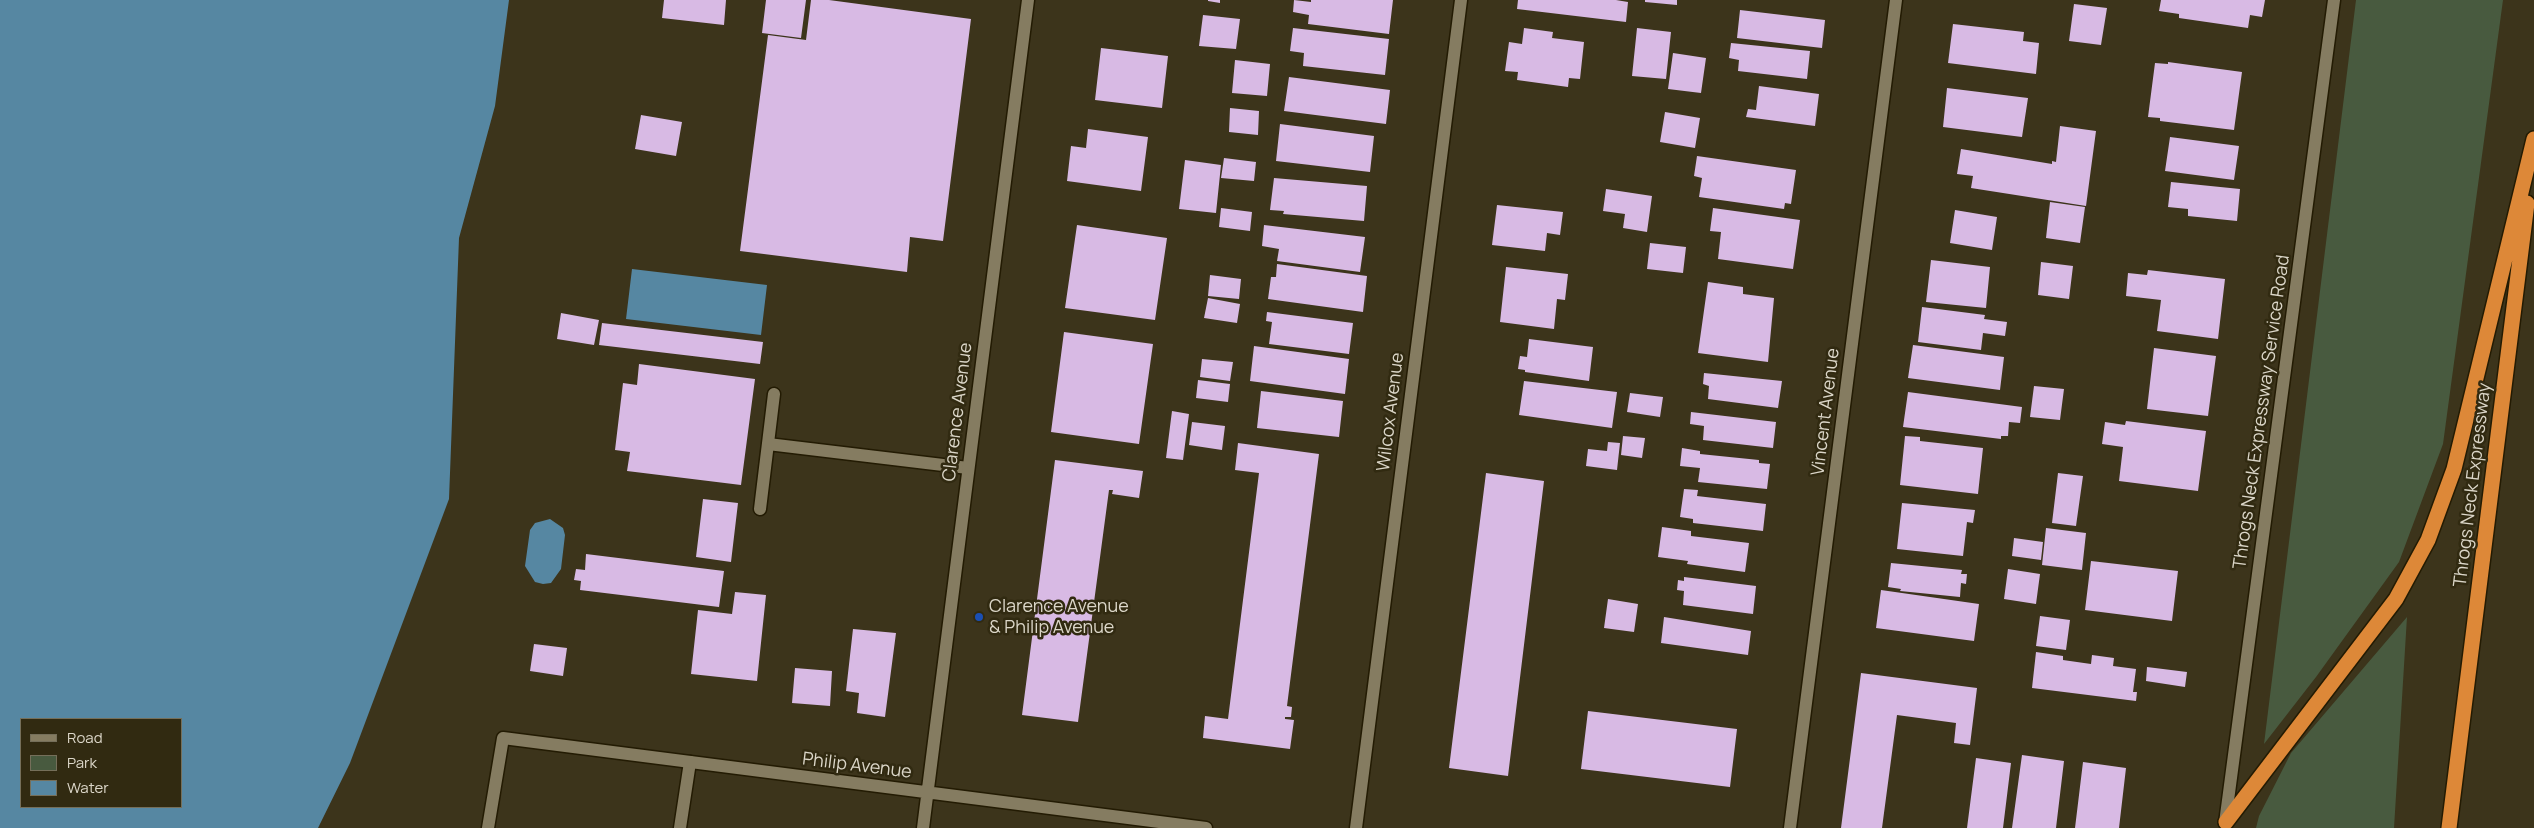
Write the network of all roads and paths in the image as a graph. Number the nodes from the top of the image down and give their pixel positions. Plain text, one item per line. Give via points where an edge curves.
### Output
1 (1028, 0) edge
2 (1461, 0) edge
3 (1896, 0) edge
4 (2334, 0) edge
5 (2534, 139) edge
6 (2534, 147) edge
7 (774, 394) dead end
8 (768, 444) junction
9 (968, 468) junction
10 (760, 509) dead end
11 (690, 762) junction
12 (927, 792) junction
13 (2225, 825) edge
14 (488, 828) edge
15 (680, 828) edge
16 (922, 828) edge
17 (1206, 828) edge
18 (1356, 828) edge
19 (1790, 828) edge
20 (2448, 828) edge

1 - 9 street, Clarence Avenue
2 - 18 street, Wilcox Avenue
3 - 19 street, Vincent Avenue
4 - 13 street, Throgs Neck Expressway Service Road
5 - 13 highway via 2454,469 2428,540 2396,599
6 - 20 highway, Throgs Neck Expressway
7 - 8 street
8 - 9 street
8 - 10 street
9 - 12 street, Clarence Avenue
11 - 12 street, Philip Avenue
11 - 14 street, Philip Avenue via 503,738
11 - 15 street
12 - 16 street, Clarence Avenue
12 - 17 street, Philip Avenue

